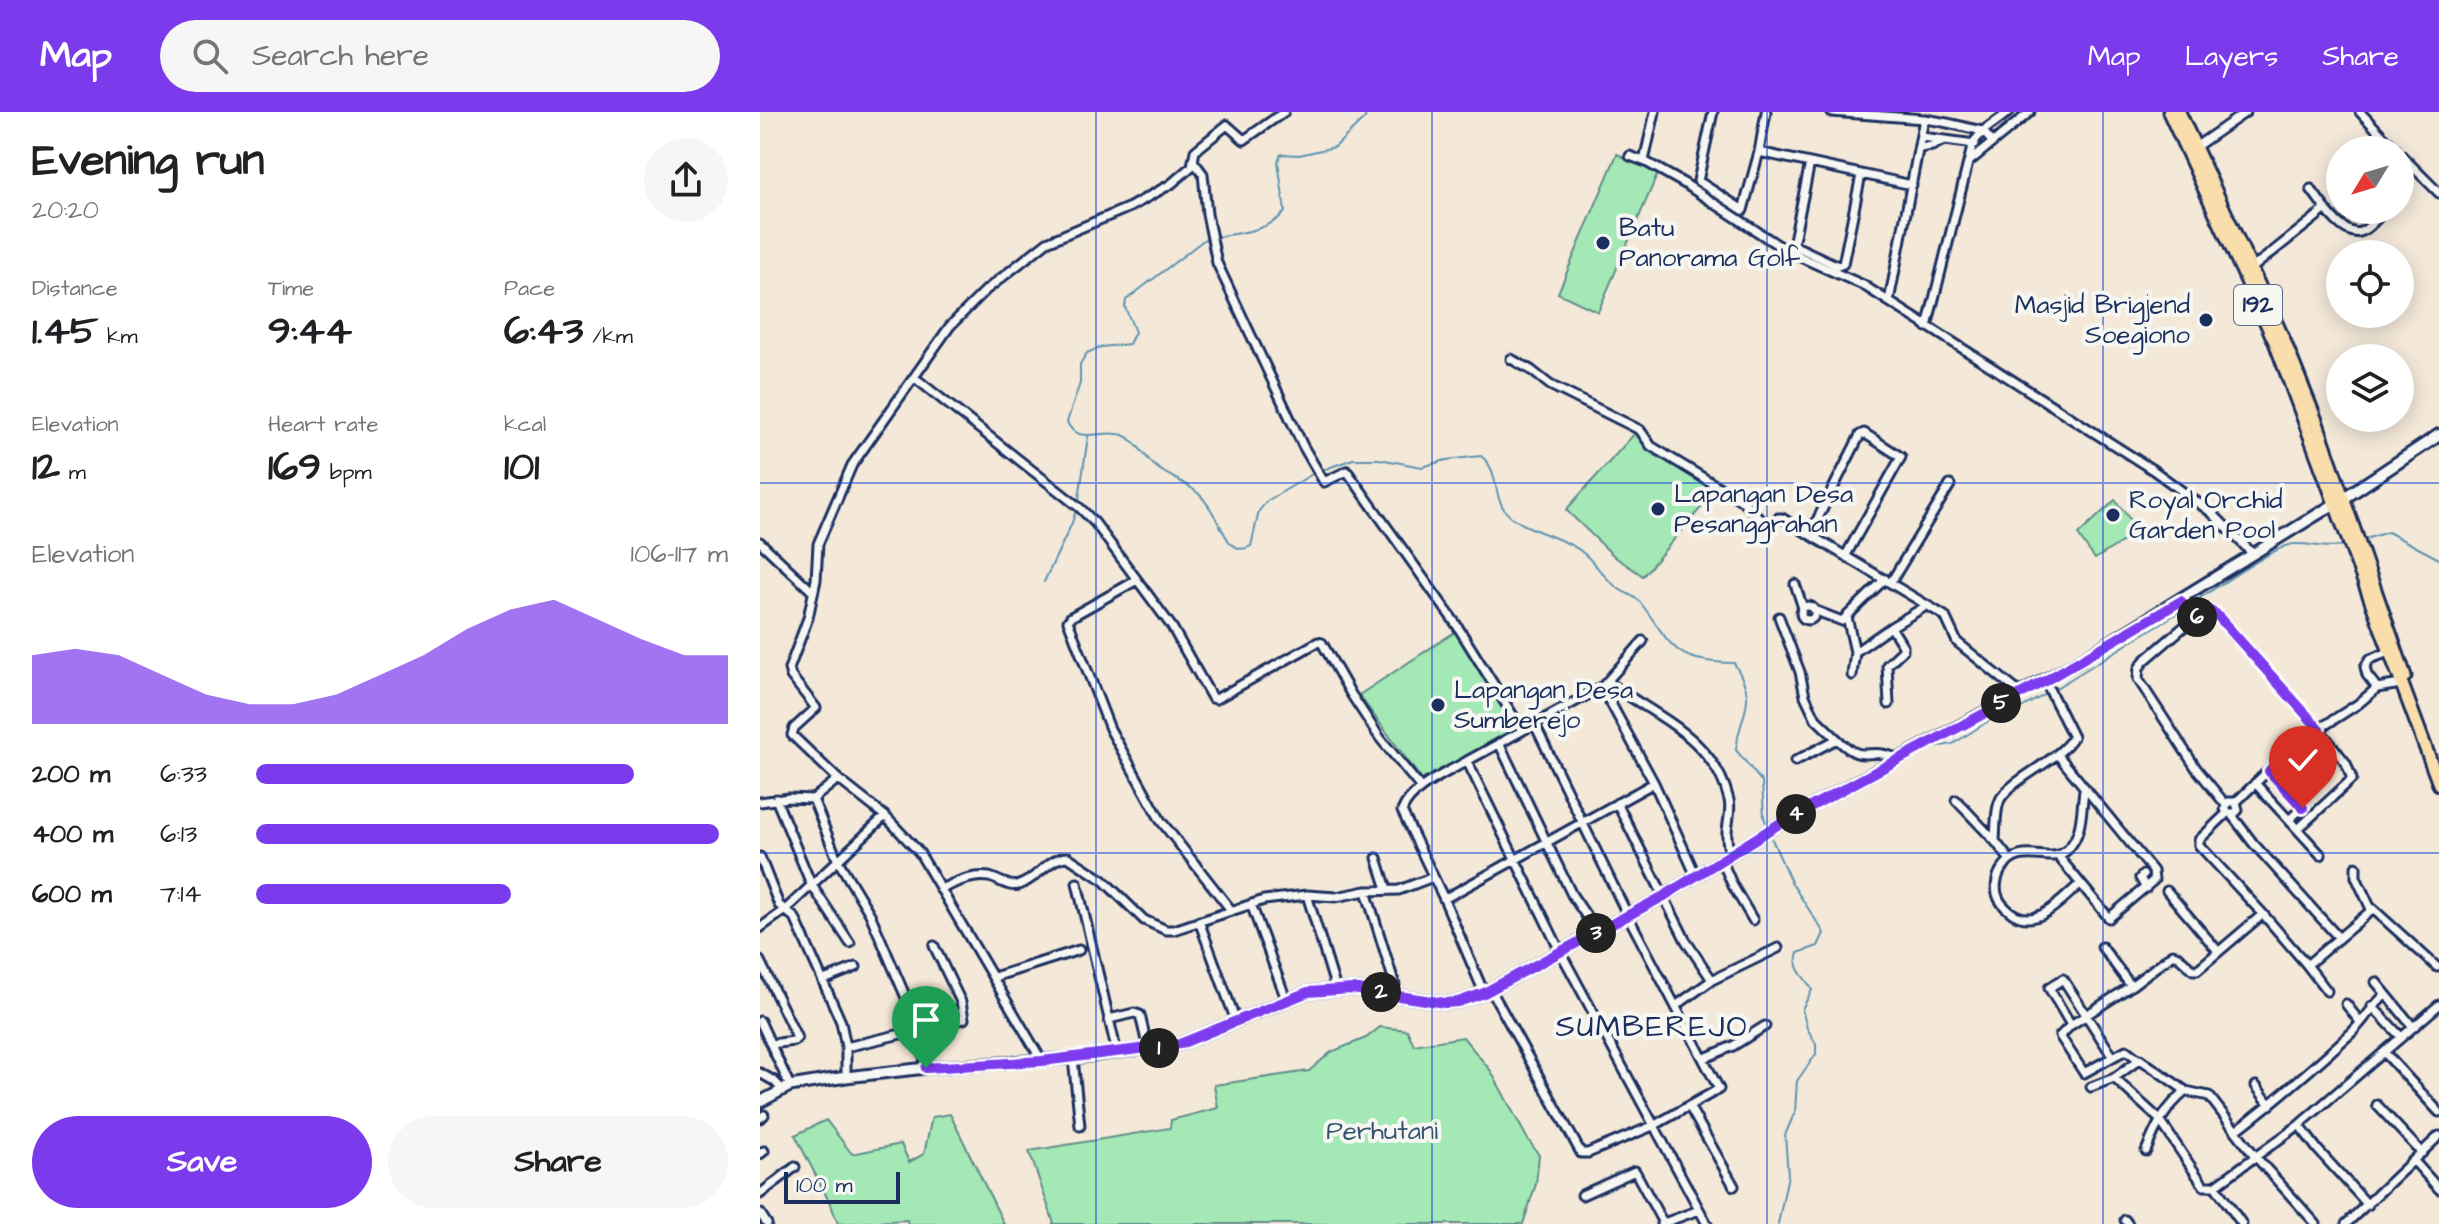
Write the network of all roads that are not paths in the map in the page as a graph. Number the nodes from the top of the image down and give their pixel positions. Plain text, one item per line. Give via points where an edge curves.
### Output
1 (1284, 112) edge
2 (1655, 112) edge
3 (1713, 112) edge
4 (1766, 112) edge
5 (1831, 112) edge
6 (2009, 112) edge
7 (2029, 112) edge
8 (2169, 112) edge
9 (2179, 112) edge
10 (2246, 112) edge
11 (2360, 112) edge
12 (1872, 114) edge
13 (1943, 116) edge
14 (1924, 119) junction
15 (1983, 131) junction
16 (2383, 136) edge
17 (1922, 137) junction
18 (1942, 141) junction
19 (1992, 142) junction
20 (1973, 143) junction
21 (1920, 148) junction
22 (2192, 149) junction
23 (1983, 150) junction
24 (1759, 152) junction
25 (1630, 156) dead end
26 (1644, 161) junction
27 (1970, 161) junction
28 (1194, 162) junction
29 (1810, 163) junction
30 (2414, 168) edge
31 (1861, 175) junction
32 (2206, 179) junction
33 (1912, 185) junction
34 (2311, 189) dead end
35 (2439, 193) edge
36 (2326, 209) joint
37 (2339, 224) edge
38 (2367, 224) edge
39 (2251, 269) junction
40 (1889, 301) junction
41 (1927, 327) junction
42 (1511, 359) dead end
43 (915, 378) junction
44 (2439, 435) edge
45 (1950, 485) dead end
46 (2340, 501) junction
47 (1810, 534) junction
48 (760, 542) edge
49 (2354, 542) junction
50 (2253, 554) junction
51 (1846, 555) junction
52 (1137, 580) junction
53 (1888, 580) junction
54 (1795, 584) dead end
55 (813, 592) junction
56 (2182, 603) junction
57 (1926, 606) junction
58 (1779, 617) dead end
59 (1847, 617) junction
60 (2193, 618) junction
61 (1891, 627) junction
62 (1643, 641) dead end
63 (1855, 652) junction
64 (2389, 652) junction
65 (1852, 675) dead end
66 (1605, 684) junction
67 (2047, 684) junction
68 (2401, 684) junction
69 (2374, 685) junction
70 (2364, 688) dead end
71 (2020, 693) junction
72 (2408, 696) junction
73 (1889, 704) dead end
74 (1534, 723) junction
75 (2319, 729) junction
76 (1522, 730) junction
77 (1837, 739) junction
78 (1499, 743) junction
79 (2057, 754) junction
80 (1896, 758) junction
81 (1467, 761) junction
82 (1795, 761) dead end
83 (2269, 771) junction
84 (838, 779) junction
85 (1654, 783) junction
86 (2255, 783) junction
87 (2439, 784) edge
88 (1421, 788) junction
89 (2084, 789) junction
90 (776, 799) junction
91 (813, 799) junction
92 (1956, 800) dead end
93 (760, 802) edge
94 (1617, 803) junction
95 (2228, 811) junction
96 (885, 816) junction
97 (2290, 819) junction
98 (1584, 821) junction
99 (2298, 829) junction
100 (1995, 841) junction
101 (1547, 843) junction
102 (2321, 855) dead end
103 (2058, 856) junction
104 (760, 857) edge
105 (1377, 858) dead end
106 (1726, 858) junction
107 (837, 859) junction
108 (1518, 860) junction
109 (2010, 860) junction
110 (2356, 867) dead end
111 (2143, 875) dead end
112 (1696, 876) junction
113 (1433, 877) junction
114 (1077, 883) dead end
115 (811, 884) junction
116 (2080, 884) junction
117 (2146, 888) junction
118 (940, 889) junction
119 (1387, 889) junction
120 (1366, 891) junction
121 (2167, 891) dead end
122 (1307, 895) junction
123 (1664, 896) junction
124 (1444, 899) junction
125 (1251, 904) junction
126 (2371, 909) junction
127 (785, 910) junction
128 (1231, 910) junction
129 (2263, 914) junction
130 (1628, 916) junction
131 (1753, 920) dead end
132 (1199, 921) junction
133 (760, 928) edge
134 (1597, 932) junction
135 (2338, 937) junction
136 (850, 943) dead end
137 (934, 946) dead end
138 (2102, 947) dead end
139 (1778, 948) dead end
140 (1079, 950) dead end
141 (2218, 951) junction
142 (1561, 953) junction
143 (760, 961) edge
144 (2307, 965) junction
145 (856, 967) dead end
146 (2437, 967) dead end
147 (994, 977) junction
148 (824, 980) junction
149 (1712, 980) junction
150 (2376, 982) dead end
151 (1395, 985) dead end
152 (2131, 986) junction
153 (1336, 989) junction
154 (2327, 991) dead end
155 (1488, 992) junction
156 (2386, 994) junction
157 (1286, 999) junction
158 (2346, 1004) dead end
159 (1677, 1005) junction
160 (2439, 1005) edge
161 (2372, 1006) junction
162 (2087, 1016) junction
163 (1109, 1019) junction
164 (760, 1021) edge
165 (1236, 1021) junction
166 (2360, 1022) junction
167 (2071, 1025) junction
168 (1765, 1026) dead end
169 (2413, 1027) junction
170 (919, 1028) junction
171 (2401, 1037) junction
172 (771, 1044) junction
173 (846, 1047) junction
174 (1148, 1049) junction
175 (2384, 1052) junction
176 (1117, 1053) junction
177 (2113, 1057) junction
178 (1073, 1058) junction
179 (1705, 1058) junction
180 (2138, 1059) junction
181 (1042, 1061) junction
182 (926, 1068) junction
183 (760, 1073) edge
184 (846, 1077) junction
185 (2114, 1078) junction
186 (2256, 1086) dead end
187 (786, 1087) junction
188 (2091, 1087) dead end
189 (2186, 1091) junction
190 (760, 1102) edge
191 (2270, 1105) junction
192 (2377, 1105) dead end
193 (1689, 1106) junction
194 (2439, 1112) edge
195 (2159, 1119) junction
196 (1655, 1125) junction
197 (2299, 1125) junction
198 (1080, 1126) dead end
199 (2237, 1130) junction
200 (2439, 1136) edge
201 (2146, 1151) dead end
202 (2422, 1153) junction
203 (2255, 1156) junction
204 (2414, 1161) junction
205 (795, 1167) dead end
206 (1734, 1186) dead end
207 (2215, 1186) junction
208 (2439, 1189) edge
209 (760, 1194) edge
210 (1582, 1195) dead end
211 (2368, 1205) junction
212 (1699, 1210) junction
213 (760, 1213) edge
214 (2357, 1221) edge
215 (767, 1224) edge
216 (1662, 1224) edge
217 (1707, 1224) edge
218 (2242, 1224) edge
219 (2316, 1224) edge
220 (2346, 1224) edge

1 - 28 street via 1244,140 1227,125 1195,151
2 - 26 street
3 - 24 street via 1699,182 1744,210
4 - 24 street
5 - 12 street
6 - 15 street
7 - 19 street
8 - 22 main road, 192
9 - 22 main road, 192
10 - 22 street
11 - 16 street
12 - 14 street
13 - 14 street
13 - 15 street via 1951,126
14 - 17 street
15 - 19 street
15 - 20 street
17 - 18 street
17 - 21 street
18 - 20 street
18 - 21 street
19 - 23 street
20 - 23 street
20 - 27 street
21 - 33 street
22 - 32 main road, 192
23 - 27 street
24 - 29 street
25 - 26 street
26 - 40 street via 1787,251
27 - 41 street
28 - 43 street via 1167,187 1027,256 950,326
28 - 76 street via 1203,174 1217,263 1312,461 1326,482 1347,471 1462,634
29 - 31 street
29 - 31 street via 1793,245 1838,266 1843,264
30 - 35 street
31 - 33 street
32 - 39 main road, 192
32 - 46 main road, 192
33 - 40 street
34 - 36 street
36 - 39 street
37 - 38 street via 2357,232
39 - 46 main road, 192 via 2295,366
40 - 41 street
41 - 50 street via 2153,470 2212,513
42 - 47 street via 1640,430 1651,446 1745,503 1766,525 1780,518
43 - 52 street via 1077,506
43 - 55 street via 852,465 818,544
44 - 46 main road
45 - 53 street
46 - 49 main road, 192
46 - 50 street
47 - 51 street
47 - 51 street via 1864,433 1901,457
48 - 55 street
49 - 64 main road, 192
49 - 72 main road, 192
50 - 56 street
51 - 53 street
52 - 88 street via 1172,627 1214,700 1318,642 1325,644 1358,705
52 - 128 street via 1068,621 1110,729 1158,816
53 - 57 street
53 - 59 street
54 - 59 street via 1807,620 1814,610 1838,621
55 - 84 street via 789,669 815,711 792,731
56 - 60 street
56 - 67 street
57 - 61 street
57 - 71 street via 1947,618 1961,646
58 - 77 street via 1810,708
59 - 63 street
60 - 75 street via 2216,614
60 - 95 street via 2144,661 2138,679
61 - 63 street
61 - 73 street via 1904,648 1887,665
62 - 66 street
63 - 65 street
64 - 68 main road, 192
64 - 69 street via 2367,663 2365,671
66 - 74 street
66 - 85 street
66 - 106 street via 1676,726 1708,754 1730,803
67 - 71 street
67 - 79 street via 2073,737
68 - 69 street
68 - 72 main road, 192
69 - 70 street
69 - 75 street via 2358,704
71 - 80 street
72 - 87 main road, 192
74 - 76 street
74 - 98 street
75 - 83 street
75 - 99 street via 2348,765 2352,779
76 - 78 street
77 - 80 street via 1855,754 1881,752
77 - 82 street
78 - 81 street
78 - 101 street
79 - 89 street
79 - 100 street via 2002,797
80 - 106 street
81 - 88 street
81 - 108 street
83 - 86 street
83 - 97 street via 2303,807
84 - 91 street
84 - 96 street
85 - 94 street
85 - 112 street
86 - 95 street via 2236,802 2238,810
86 - 97 street
88 - 113 street via 1402,811
89 - 103 street via 2079,834
89 - 117 street via 2153,871 2154,880
90 - 91 street
90 - 93 street
90 - 115 street
91 - 107 street
92 - 100 street
94 - 98 street
94 - 123 street
95 - 129 street via 2199,845
95 - 135 street
96 - 107 street
96 - 118 street via 919,852
97 - 99 street
98 - 101 street
98 - 130 street
99 - 102 street
100 - 109 street
101 - 108 street
101 - 134 street
103 - 109 street via 2025,853
103 - 116 street
104 - 127 street
105 - 119 street
106 - 112 street
106 - 131 street via 1733,886
107 - 115 street
107 - 170 street via 870,914
108 - 124 street
108 - 142 street
109 - 116 street via 1999,873 1997,892 2006,909 2020,918 2041,916
110 - 126 street
111 - 117 street
112 - 123 street
113 - 119 street
113 - 124 street
114 - 163 street
115 - 127 street
115 - 136 street
116 - 117 street via 2109,918
118 - 132 street via 975,876 1019,885 1068,857 1154,926 1174,930
118 - 147 street
119 - 120 street
120 - 122 street
120 - 151 street
121 - 141 street
122 - 125 street
122 - 153 street
123 - 130 street
123 - 149 street
124 - 155 street
125 - 128 street
125 - 157 street
126 - 135 street
126 - 146 street
127 - 133 street
127 - 148 street via 795,918
128 - 132 street
129 - 141 street
129 - 144 street
130 - 134 street
130 - 159 street
132 - 165 street
134 - 142 street
135 - 144 street
137 - 170 street via 964,1019
138 - 152 street
139 - 149 street
140 - 147 street
141 - 152 street via 2195,971 2173,954
142 - 155 street
142 - 196 street
143 - 172 street via 797,1038
144 - 154 street
145 - 148 street
147 - 181 street
148 - 173 street
149 - 159 street
150 - 156 street
152 - 162 street
153 - 155 street via 1445,1003
153 - 157 street
155 - 196 street via 1578,1151 1588,1153
156 - 161 street
156 - 169 street
157 - 165 street
158 - 166 street
159 - 179 street
160 - 169 street
161 - 166 street
161 - 171 street
162 - 167 street
162 - 167 street via 2061,979 2049,989
162 - 177 street
163 - 174 street via 1140,1015
163 - 176 street
164 - 172 street
165 - 174 street via 1190,1041
166 - 191 street
167 - 177 street via 2060,1036 2082,1072
168 - 179 street
169 - 171 street
170 - 173 street
170 - 182 street
171 - 175 street
172 - 187 street
173 - 184 street
174 - 176 street
175 - 194 street
175 - 197 street
176 - 178 street
177 - 180 street via 2126,1050
178 - 181 street
178 - 198 street
179 - 193 street via 1719,1089
180 - 185 street
180 - 189 street
181 - 182 street
182 - 184 street
183 - 187 street
184 - 187 street
185 - 188 street
185 - 195 street
186 - 191 street
187 - 190 street
189 - 195 street
189 - 199 street via 2209,1096
191 - 199 street
192 - 202 street
193 - 196 street
193 - 206 street
195 - 201 street
195 - 207 street via 2200,1181
196 - 212 street
197 - 203 street
197 - 211 street
199 - 203 street
200 - 202 street
202 - 204 street
203 - 207 street
203 - 219 street
204 - 208 street
204 - 211 street
205 - 209 street
207 - 218 street
210 - 216 street via 1635,1171
211 - 214 street
212 - 216 street
212 - 217 street
213 - 215 street
214 - 220 street

